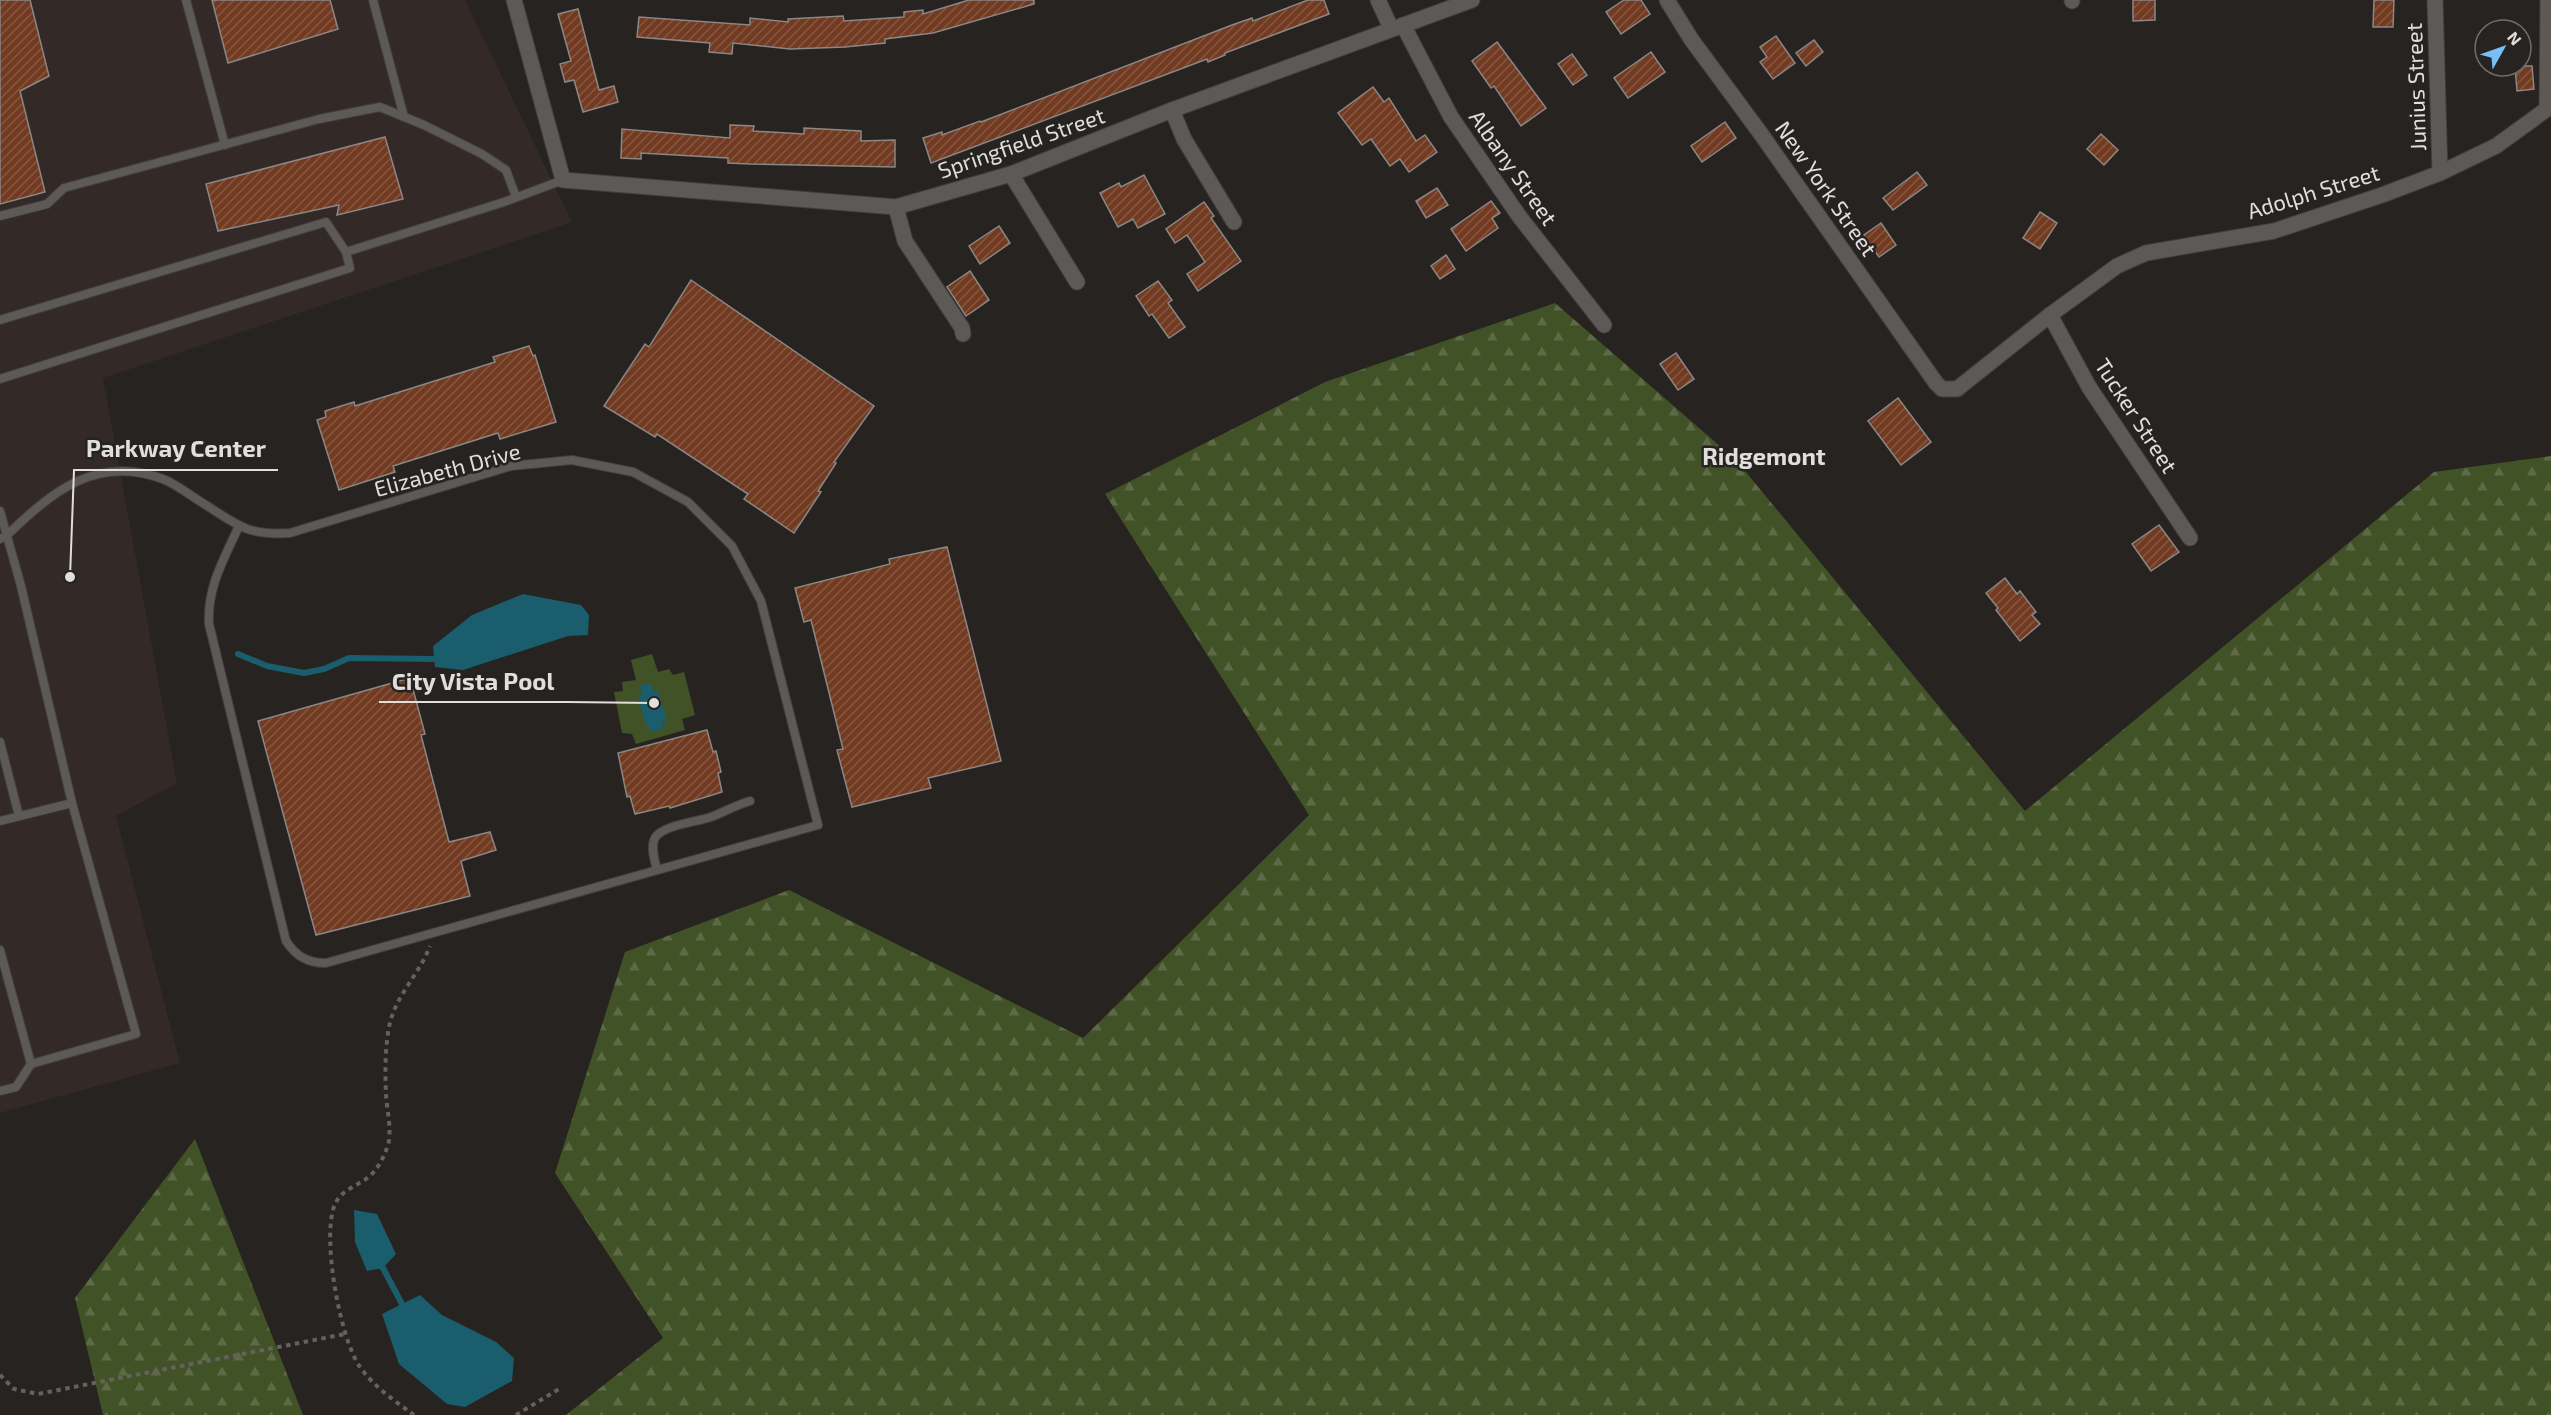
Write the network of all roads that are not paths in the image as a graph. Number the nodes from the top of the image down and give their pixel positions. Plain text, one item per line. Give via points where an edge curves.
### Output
1 (186, 0) edge
2 (373, 0) edge
3 (514, 0) edge
4 (1378, 0) edge
5 (1472, 0) edge
6 (1667, 0) edge
7 (2435, 0) edge
8 (2548, 0) edge
9 (1397, 27) junction
10 (1172, 110) junction
11 (404, 117) junction
12 (225, 145) junction
13 (2440, 173) junction
14 (1011, 174) junction
15 (563, 180) junction
16 (516, 197) junction
17 (896, 207) junction
18 (0, 216) edge
19 (1234, 222) dead end
20 (346, 252) junction
21 (1077, 282) dead end
22 (2050, 315) junction
23 (0, 320) edge
24 (1605, 325) dead end
25 (963, 334) dead end
26 (0, 379) edge
27 (1957, 389) joint
28 (0, 511) edge
29 (239, 526) junction
30 (3, 537) edge
31 (2190, 538) dead end
32 (0, 742) edge
33 (750, 801) dead end
34 (72, 803) junction
35 (19, 816) junction
36 (0, 821) edge
37 (657, 870) junction
38 (0, 950) edge
39 (30, 1064) junction
40 (0, 1091) edge

1 - 12 lane
2 - 11 lane
3 - 15 street
4 - 9 street, Albany Street
5 - 9 street, Springfield Street
6 - 27 street, New York Street via 1936,383 1942,389
7 - 13 street, Junius Street
8 - 13 street, Adolph Street via 2547,109 2496,146
9 - 10 street, Springfield Street
9 - 24 street, Albany Street via 1451,117 1519,216
10 - 14 street, Springfield Street
10 - 19 street via 1184,138
11 - 12 lane via 380,107
11 - 16 lane via 507,170
12 - 18 lane via 64,188 47,204
13 - 22 street, Adolph Street via 2274,231 2146,253 2117,266
14 - 17 street, Springfield Street
14 - 21 street
15 - 16 lane
15 - 17 street, Springfield Street
16 - 20 lane
17 - 25 street via 905,241
20 - 23 lane via 326,222
20 - 26 lane via 350,268
22 - 27 street, Adolph Street
22 - 31 street, Tucker Street via 2089,387
28 - 30 lane
29 - 30 lane, Elizabeth Drive via 165,480 132,471 98,474 70,483 40,503
29 - 37 lane via 211,587 209,624 286,940 293,951 303,959 326,963
29 - 37 lane, Elizabeth Drive via 267,535 290,533 511,466 572,460 633,472 688,502 732,546 761,601 818,825
30 - 34 lane via 21,586
32 - 35 lane
33 - 37 lane via 660,832 653,841
34 - 35 lane
34 - 39 lane via 136,1034
35 - 36 lane
38 - 39 lane
39 - 40 lane via 16,1087

